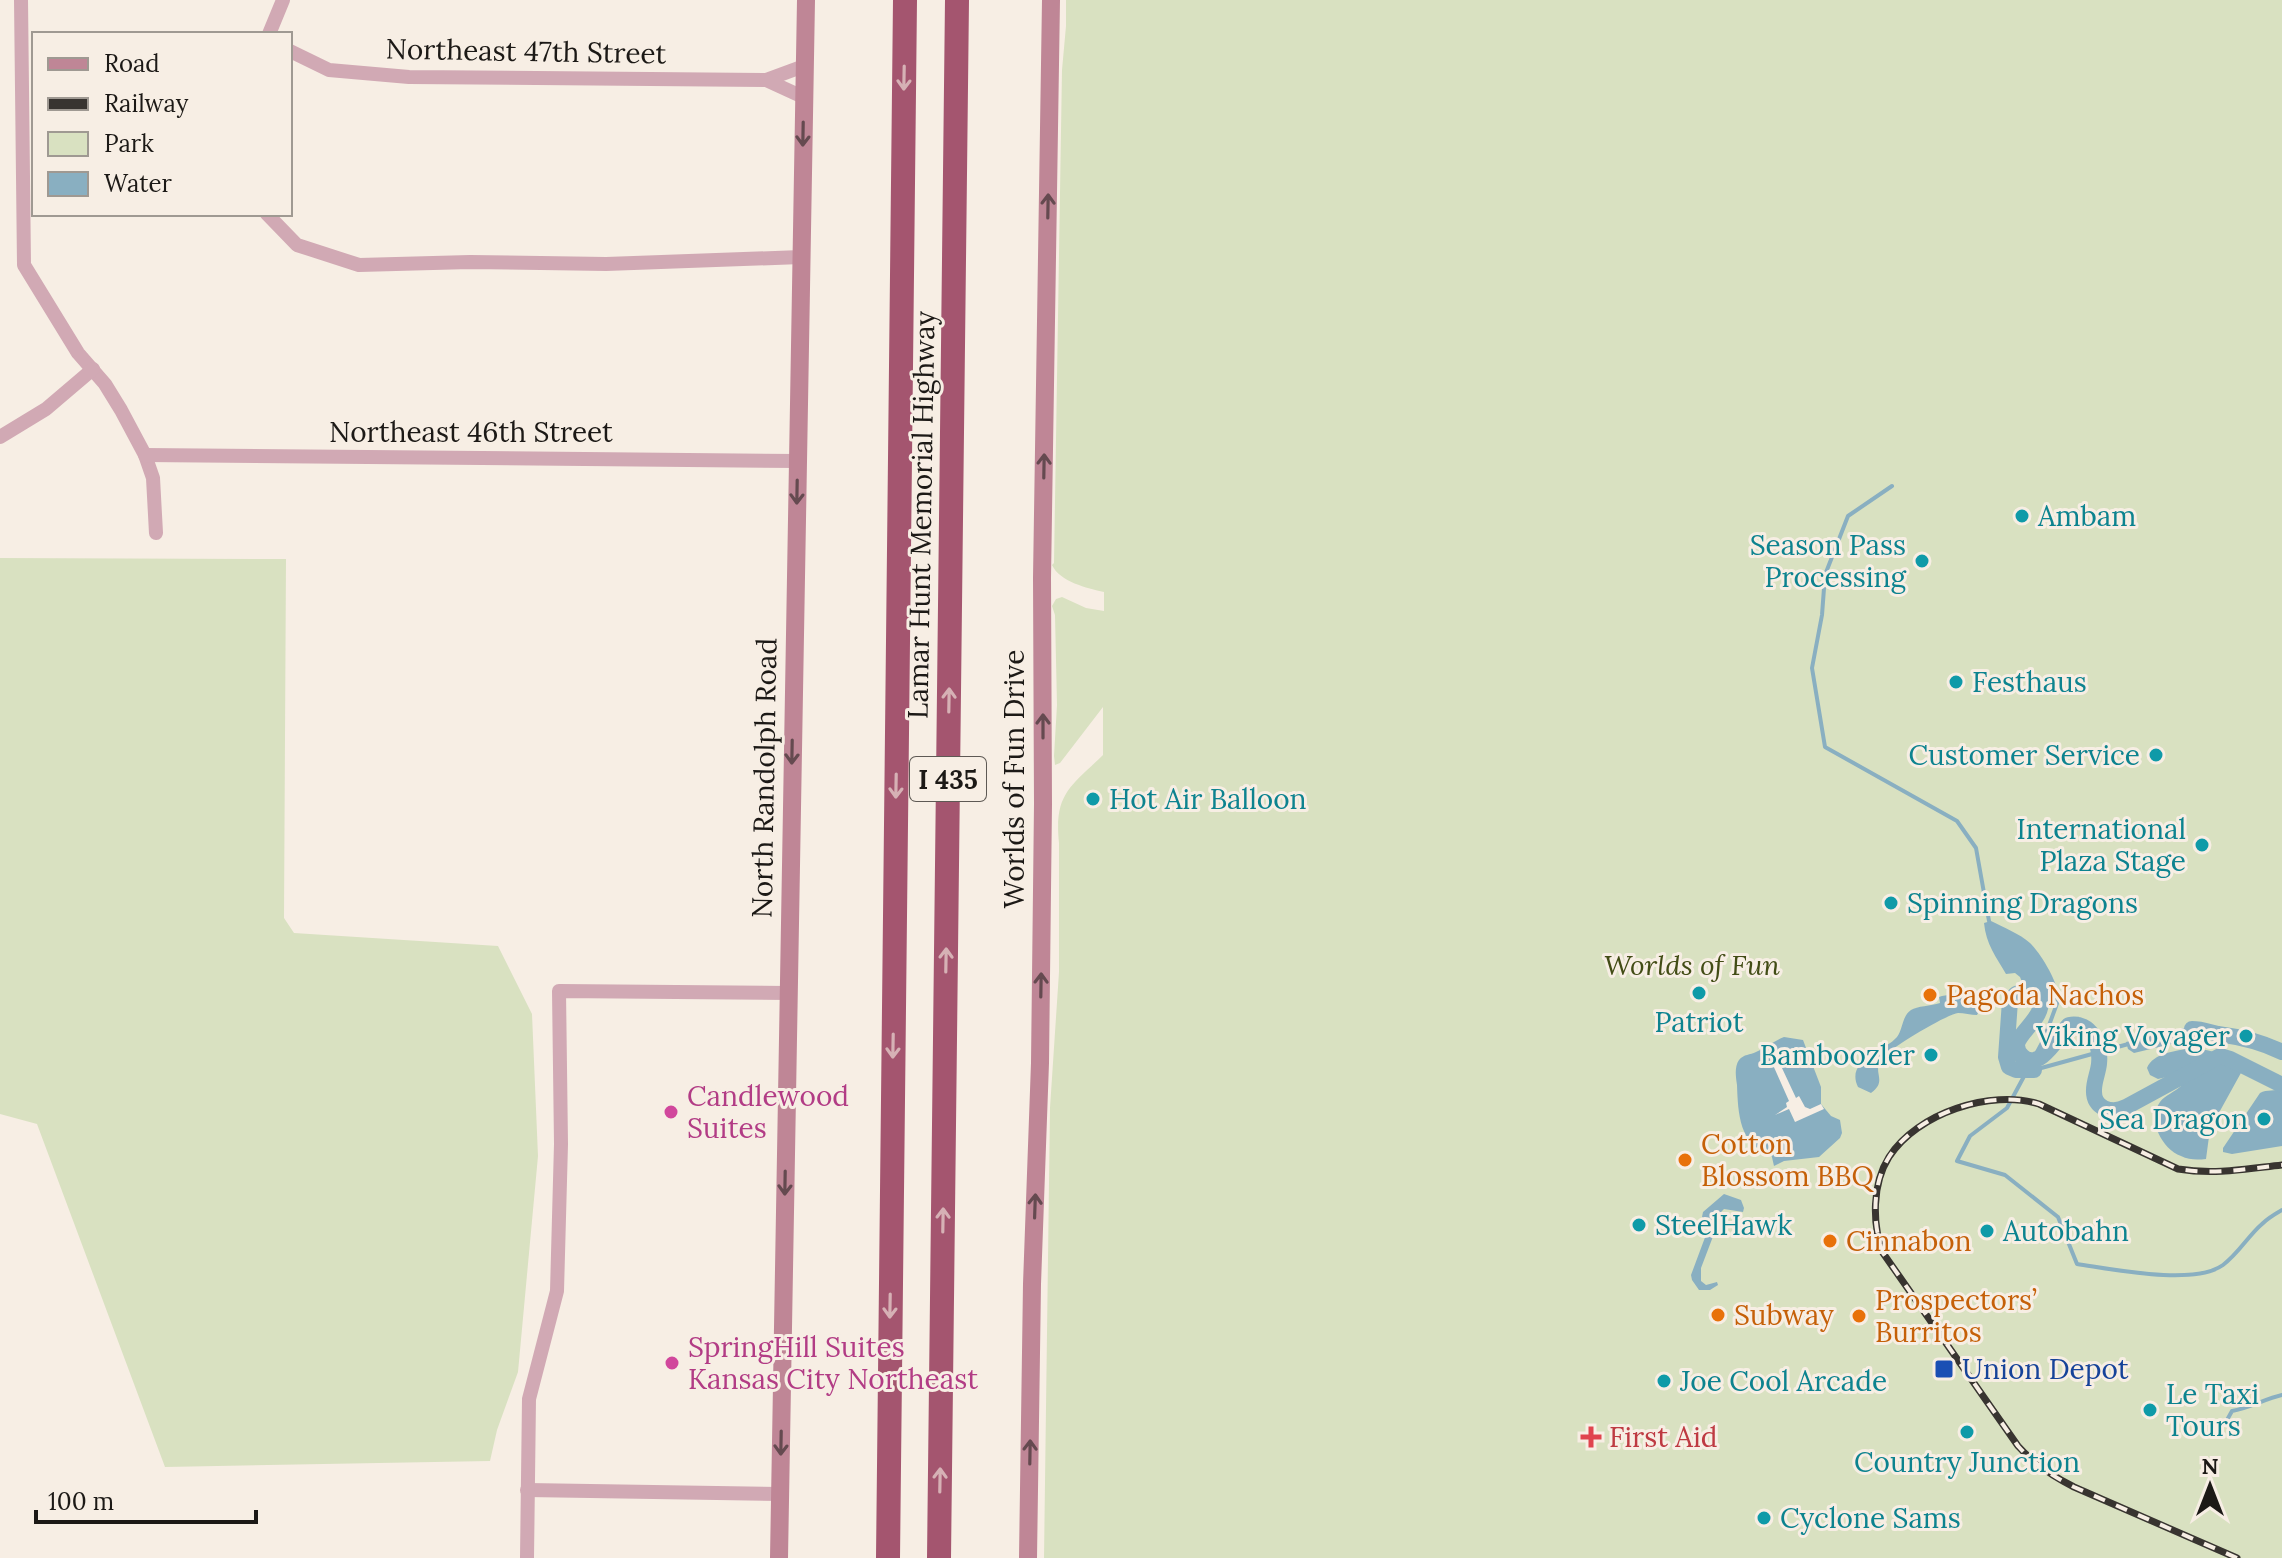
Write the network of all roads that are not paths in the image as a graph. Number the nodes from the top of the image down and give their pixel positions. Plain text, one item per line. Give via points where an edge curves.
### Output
1 (21, 0) edge
2 (283, 0) edge
3 (806, 0) edge
4 (905, 0) edge
5 (957, 0) edge
6 (1051, 0) edge
7 (270, 32) edge
8 (292, 52) edge
9 (804, 66) junction
10 (766, 80) junction
11 (803, 97) junction
12 (269, 216) edge
13 (801, 257) junction
14 (93, 369) junction
15 (0, 437) edge
16 (145, 455) junction
17 (798, 461) junction
18 (156, 533) dead end
19 (788, 993) junction
20 (527, 1490) junction
21 (780, 1494) junction
22 (527, 1558) edge
23 (779, 1558) edge
24 (888, 1558) edge
25 (939, 1558) edge
26 (1028, 1558) edge

1 - 14 street via 24,265
2 - 7 street
3 - 9 main road, North Randolph Road
4 -> 24 highway, Lamar Hunt Memorial Highway / I 435
25 -> 5 highway, Lamar Hunt Memorial Highway / I 435
26 -> 6 main road, Worlds of Fun Drive via 1040,1063
8 - 10 street, Northeast 47th Street via 329,70 409,77
9 - 10 street, Northeast 47th Street
9 - 11 main road, North Randolph Road
10 - 11 street, Northeast 47th Street
11 -> 13 main road, North Randolph Road
12 - 13 street via 297,245 359,265
13 - 17 main road, North Randolph Road
14 - 15 street via 46,409
14 - 16 street
16 - 17 street, Northeast 46th Street
16 - 18 street via 153,478
17 -> 19 main road, North Randolph Road
19 - 20 street via 559,991 557,1291 529,1399
19 -> 21 main road, North Randolph Road
20 - 21 street
20 - 22 street
21 - 23 main road, North Randolph Road

